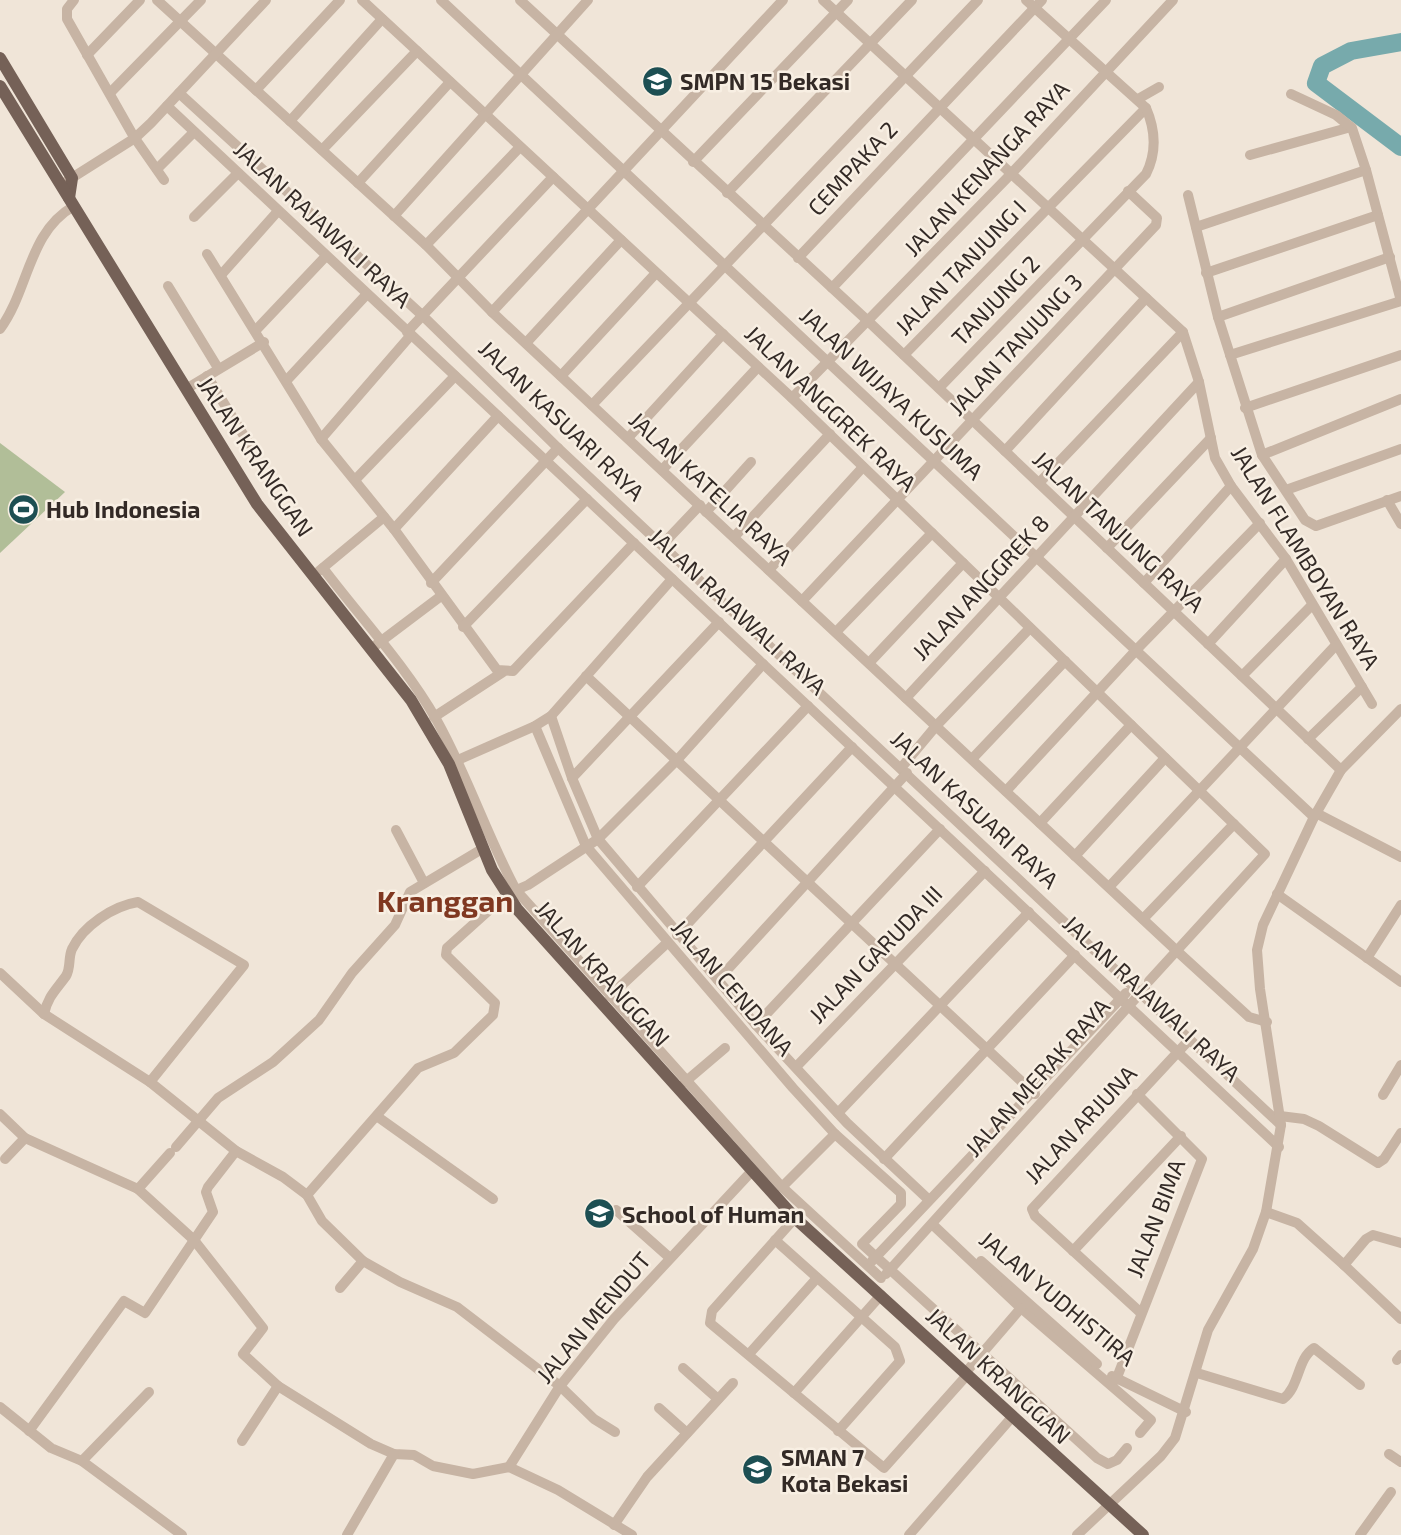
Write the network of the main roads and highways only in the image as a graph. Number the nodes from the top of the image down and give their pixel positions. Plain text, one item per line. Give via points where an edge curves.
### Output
1 (0, 58) edge
2 (0, 86) edge
3 (67, 181) junction
4 (1143, 1535) edge

1 - 3 main road, JALAN KRANGGAN
2 - 3 main road, JALAN KRANGGAN
3 - 4 main road, JALAN KRANGGAN via 72,202 257,504 375,645 453,762 482,849 512,892 794,1218 863,1271

